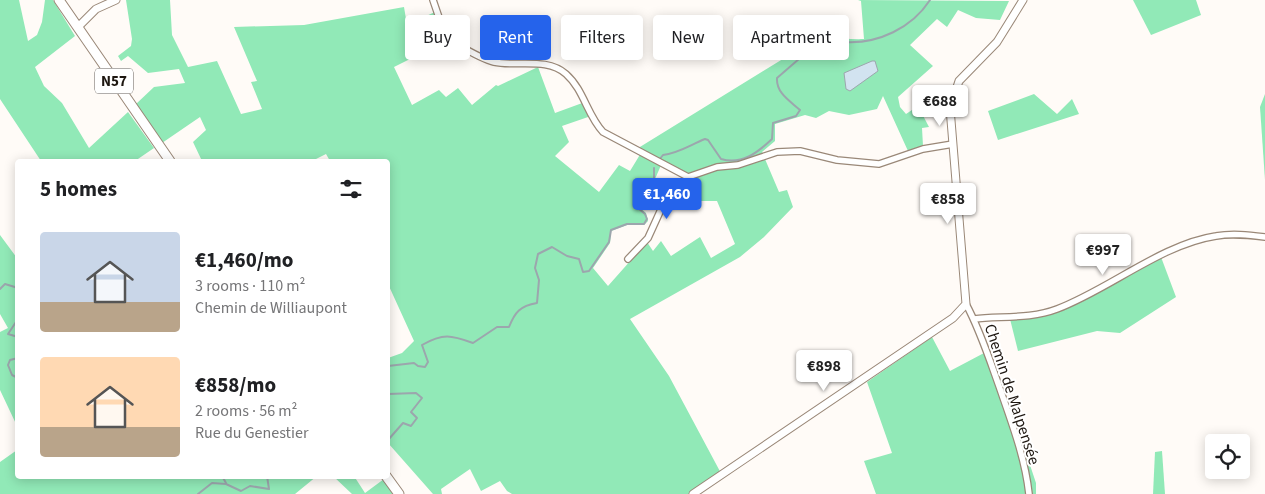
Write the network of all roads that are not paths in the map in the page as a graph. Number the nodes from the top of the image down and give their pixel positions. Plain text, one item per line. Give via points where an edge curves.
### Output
1 (59, 0) edge
2 (116, 0) edge
3 (433, 0) edge
4 (1023, 0) edge
5 (78, 27) junction
6 (953, 144) junction
7 (169, 159) edge
8 (688, 177) junction
9 (1265, 237) edge
10 (628, 259) dead end
11 (966, 304) junction
12 (974, 319) junction
13 (388, 479) edge
14 (399, 494) edge
15 (693, 494) edge
16 (1029, 494) edge

1 - 5 main road, N57
2 - 5 street via 96,9
3 - 8 street via 446,38 491,61 548,65 560,69 574,83 590,116 604,132
4 - 6 street via 997,42 956,87 950,108
5 - 7 main road, N57
6 - 8 street via 923,149 878,164 837,160 800,151 777,152
6 - 11 street
8 - 10 street via 688,183 663,205 648,238
9 - 12 street via 1227,235 1206,238 1180,247 1050,311
11 - 12 street, Chemin de Malpensée
11 - 15 street via 952,318
12 - 16 street, Chemin de Malpensée via 1015,432
13 - 14 main road

